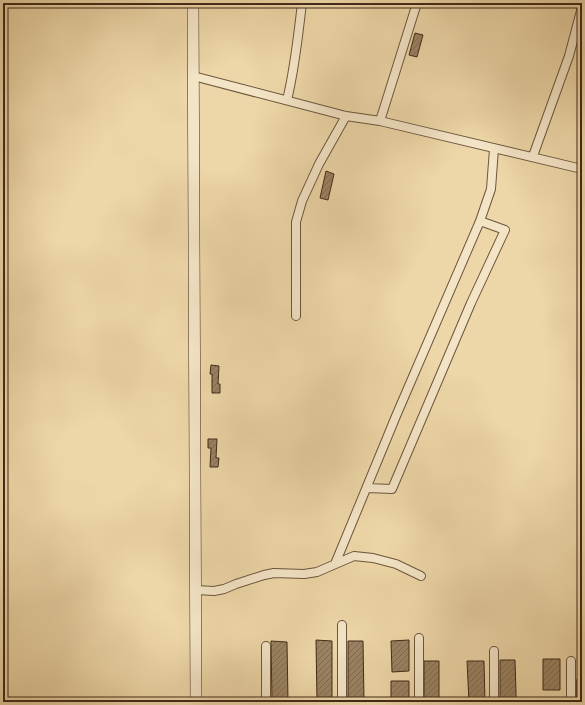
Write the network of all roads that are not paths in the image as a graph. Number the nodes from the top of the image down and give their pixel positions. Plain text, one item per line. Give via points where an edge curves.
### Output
1 (193, 3) edge
2 (302, 3) edge
3 (416, 3) edge
4 (582, 7) edge
5 (193, 76) junction
6 (287, 100) junction
7 (346, 116) junction
8 (380, 121) junction
9 (494, 149) junction
10 (533, 156) junction
11 (582, 169) edge
12 (480, 220) junction
13 (296, 316) dead end
14 (367, 488) junction
15 (335, 564) junction
16 (421, 576) dead end
17 (196, 590) junction
18 (342, 625) dead end
19 (418, 638) dead end
20 (266, 646) dead end
21 (494, 651) dead end
22 (571, 661) dead end
23 (196, 702) edge
24 (266, 702) edge
25 (342, 702) edge
26 (419, 702) edge
27 (494, 702) edge
28 (571, 702) edge

1 - 5 main road
2 - 6 street
3 - 8 street
4 - 10 street via 569,56
5 - 6 street
5 - 17 main road
6 - 7 street
7 - 8 street
7 - 13 street via 302,200 296,222
8 - 9 street
9 - 10 street
9 - 12 street via 491,188
10 - 11 street
12 - 14 street
12 - 14 street via 505,230 392,489
14 - 15 street
15 - 16 street via 354,556 373,558 396,564
15 - 17 street via 317,572 274,573 224,589
17 - 23 main road
18 - 25 street
19 - 26 street
20 - 24 street
21 - 27 street
22 - 28 street

